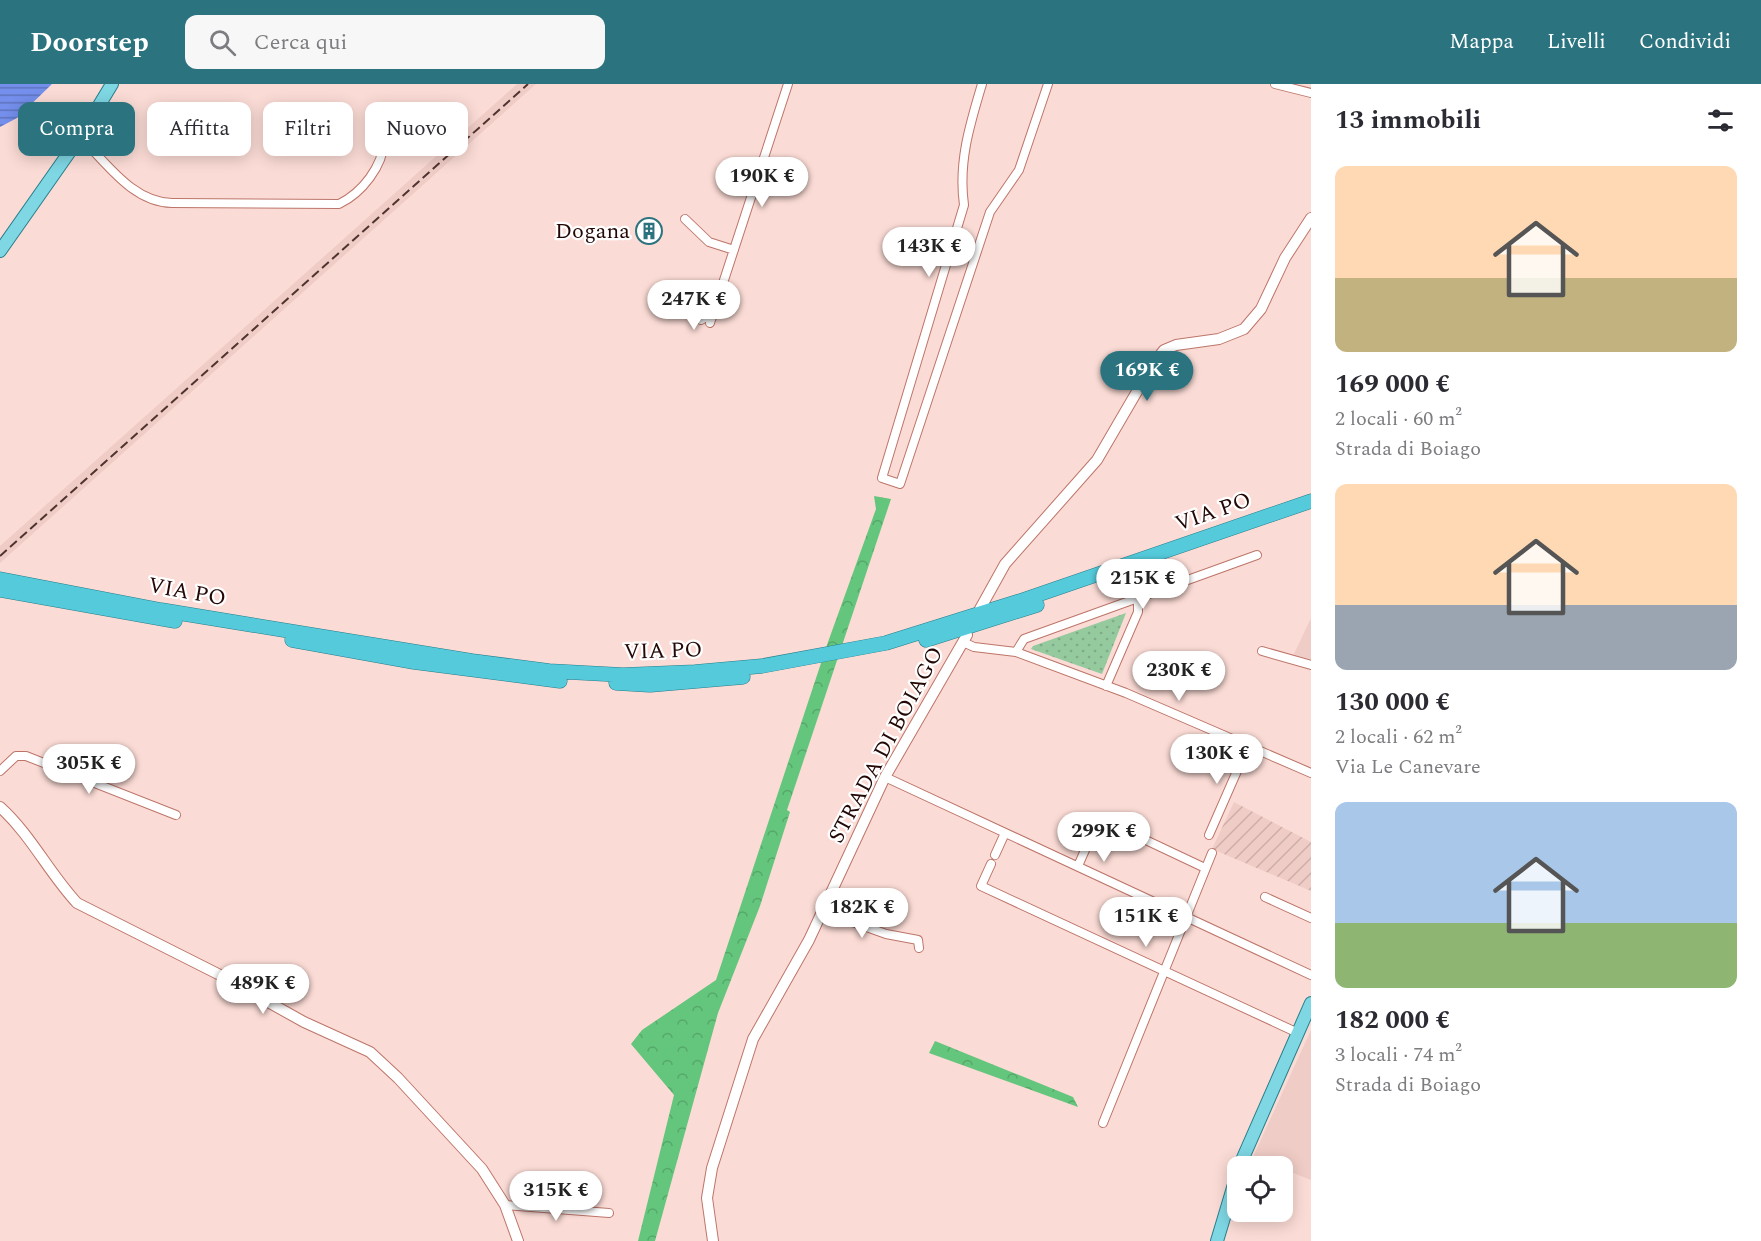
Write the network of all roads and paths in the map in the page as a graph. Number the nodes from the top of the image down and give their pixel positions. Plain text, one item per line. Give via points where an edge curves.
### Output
1 (112, 84) edge
2 (788, 84) edge
3 (982, 84) edge
4 (1048, 84) edge
5 (1275, 84) edge
6 (1311, 93) edge
7 (101, 102) edge
8 (67, 156) edge
9 (99, 156) edge
10 (382, 156) edge
11 (1311, 218) edge
12 (685, 219) dead end
13 (734, 250) junction
14 (0, 251) edge
15 (677, 302) dead end
16 (691, 303) dead end
17 (714, 312) junction
18 (693, 314) junction
19 (710, 323) dead end
20 (1311, 501) edge
21 (1311, 511) edge
22 (1257, 555) dead end
23 (2, 583) edge
24 (1138, 598) junction
25 (980, 609) dead end
26 (965, 638) joint
27 (1262, 651) dead end
28 (1016, 652) junction
29 (1311, 665) edge
30 (1106, 686) junction
31 (1248, 746) junction
32 (0, 771) edge
33 (1311, 773) edge
34 (885, 777) junction
35 (0, 807) edge
36 (176, 815) dead end
37 (1005, 832) junction
38 (1209, 835) dead end
39 (1212, 853) dead end
40 (995, 855) dead end
41 (991, 864) dead end
42 (1078, 866) junction
43 (1205, 868) junction
44 (1265, 897) dead end
45 (822, 910) junction
46 (1185, 916) junction
47 (1311, 918) edge
48 (920, 948) dead end
49 (1164, 971) junction
50 (1311, 975) edge
51 (1311, 1004) edge
52 (1298, 1034) junction
53 (1103, 1123) dead end
54 (1244, 1156) edge
55 (505, 1205) junction
56 (1227, 1207) edge
57 (609, 1213) dead end
58 (518, 1241) edge
59 (712, 1241) edge
60 (1217, 1241) edge

1 - 7 main road
2 - 13 street
3 - 4 street via 963,154 964,205 882,478 900,484 990,212 1019,170
5 - 6 street
8 - 14 main road
9 - 10 street via 131,188 158,203 339,204 356,192
11 - 25 street via 1285,258 1261,309 1244,329 1219,339 1164,350 1097,460 1005,564
12 - 13 street via 709,242
13 - 17 street
15 - 18 street
16 - 18 street
17 - 18 street via 701,320
17 - 19 street
20 - 23 highway, VIA PO via 886,643 762,666 695,672 623,675 549,671
21 - 23 highway, VIA PO via 975,626 872,655 764,674 650,685 542,680 414,662
22 - 24 street
24 - 28 street via 1024,639
24 - 30 street via 1138,612
26 - 28 street via 974,647
26 - 34 street, STRADA DI BOIAGO
27 - 29 street
28 - 30 street
30 - 31 street
31 - 33 street
31 - 38 street
32 - 36 street via 16,756 26,756
34 - 37 street
34 - 45 street, STRADA DI BOIAGO
35 - 55 street via 20,827 77,903 304,1022 370,1052 482,1168
37 - 40 street
37 - 42 street
39 - 43 street
41 - 49 street via 981,886
42 - 43 street via 1099,819
42 - 46 street
43 - 46 street
44 - 47 street
45 - 48 street via 886,934 909,936 918,940
45 - 59 street, STRADA DI BOIAGO via 753,1039 712,1168 707,1198
46 - 49 street
46 - 50 street
49 - 52 street
49 - 53 street
51 - 52 main road
52 - 54 main road
55 - 57 street
55 - 58 street
56 - 60 main road

